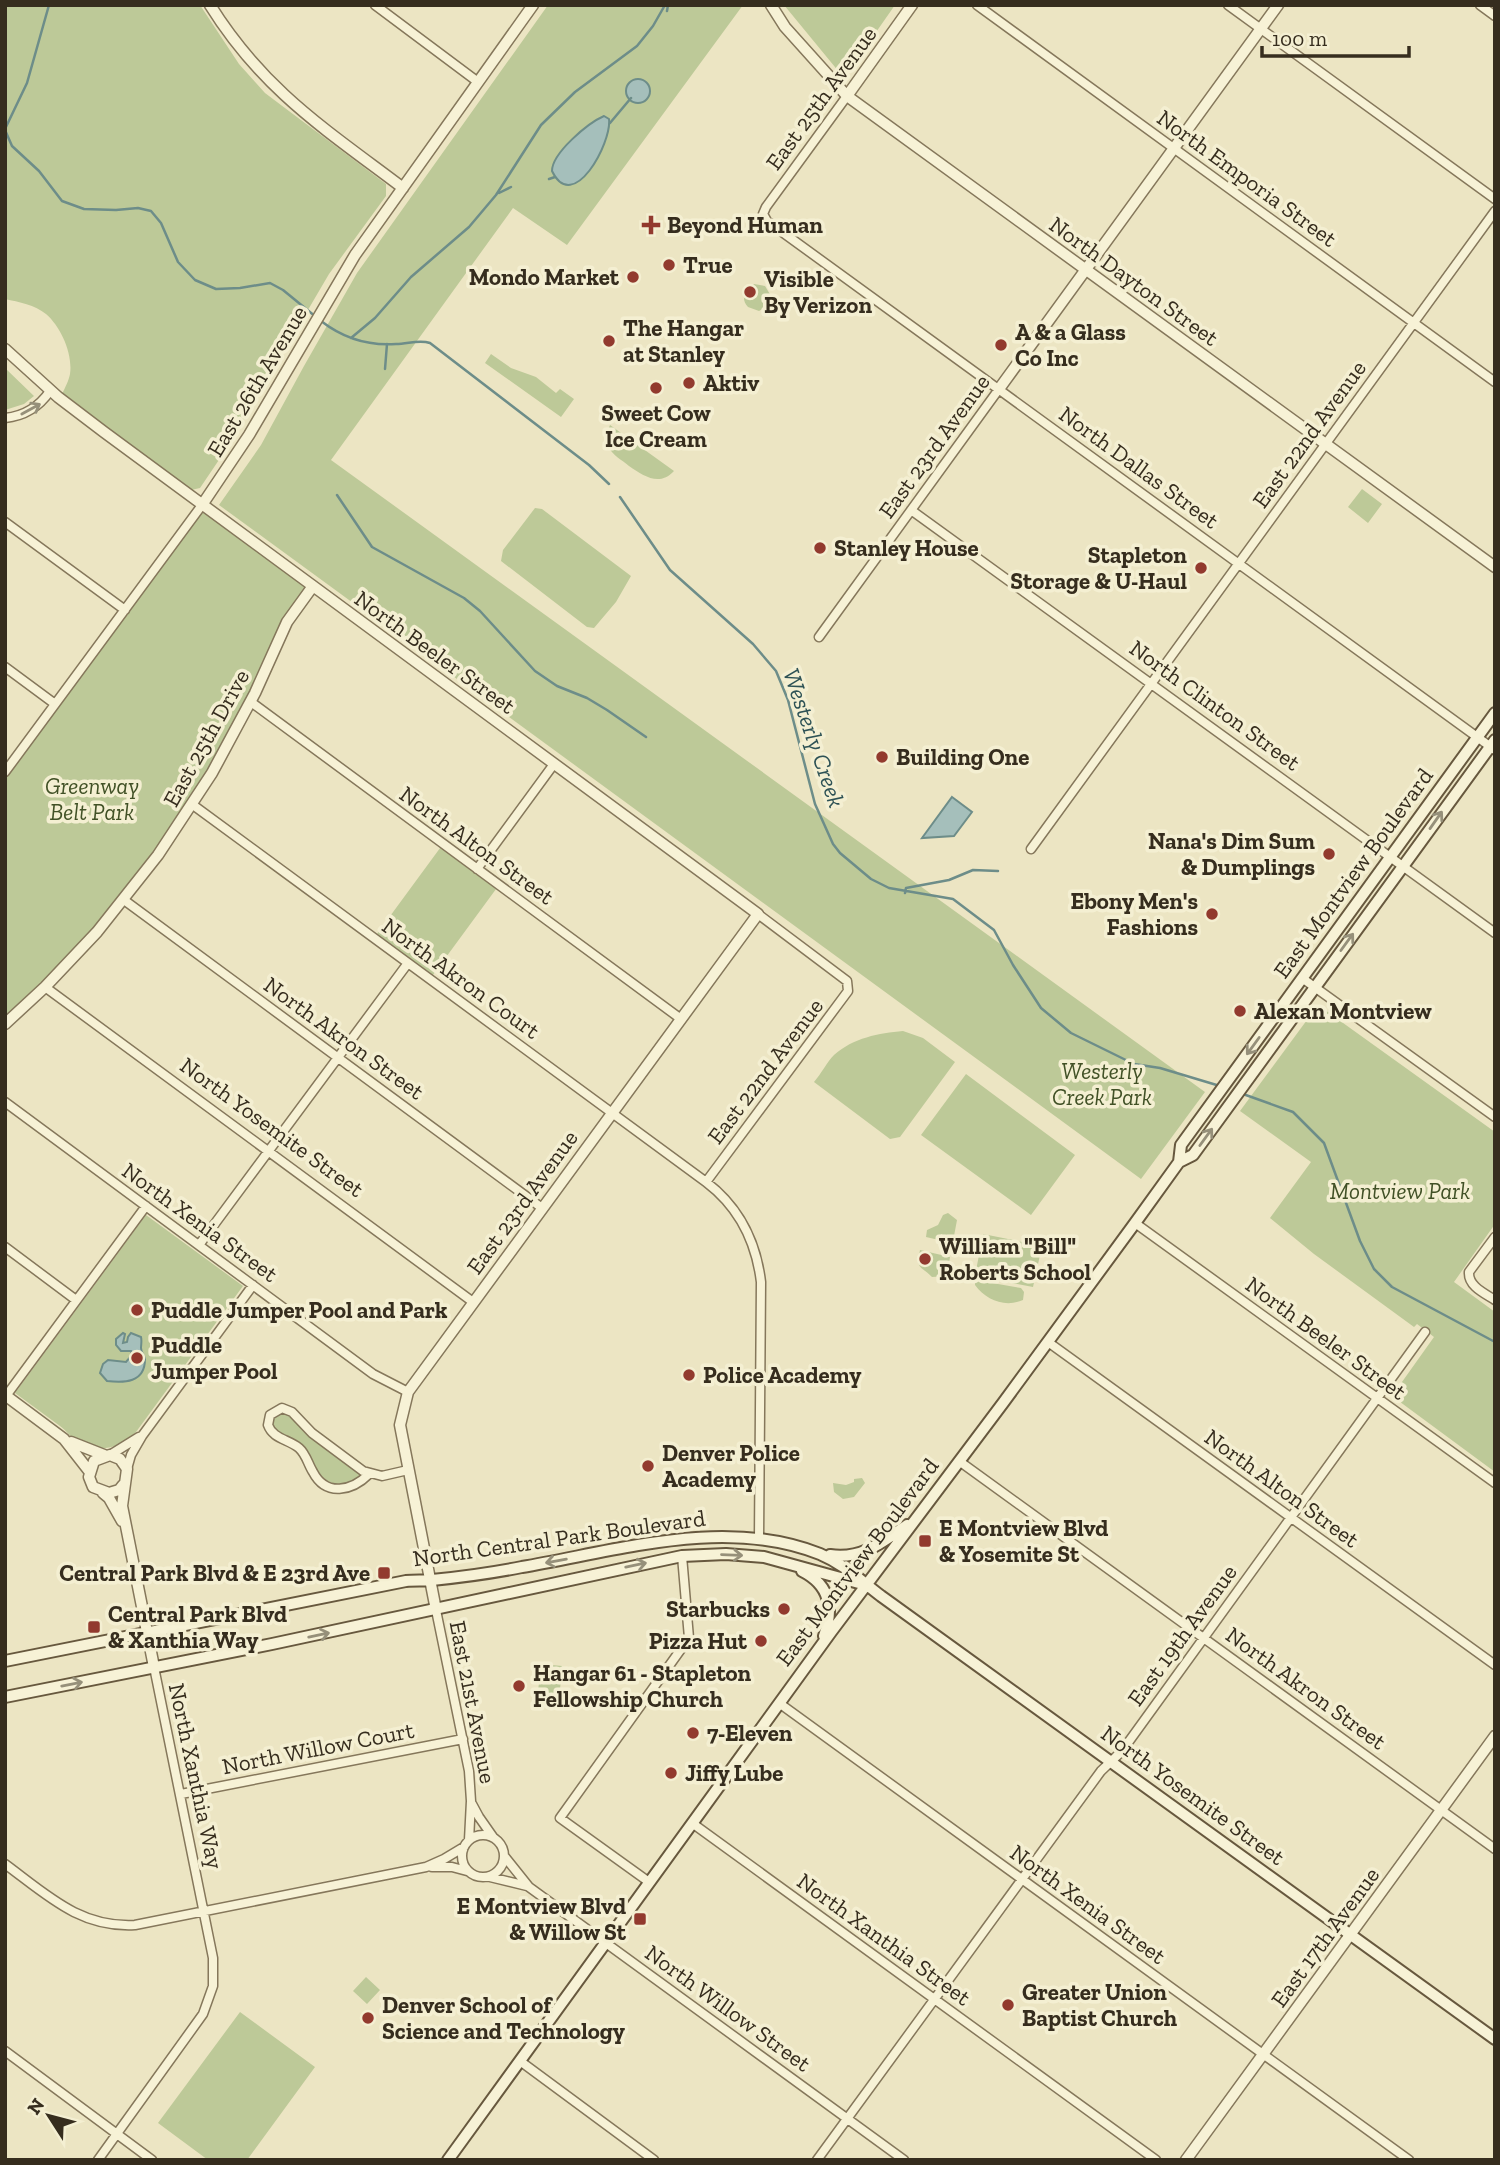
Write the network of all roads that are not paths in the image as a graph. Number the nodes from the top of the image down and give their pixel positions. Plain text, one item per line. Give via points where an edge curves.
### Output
1 (210, 5) edge
2 (375, 5) edge
3 (534, 5) edge
4 (771, 5) edge
5 (912, 5) edge
6 (977, 5) edge
7 (1227, 5) edge
8 (1279, 5) edge
9 (1480, 5) edge
10 (1495, 16) edge
11 (1261, 29) junction
12 (478, 82) junction
13 (847, 96) junction
14 (1174, 149) junction
15 (403, 188) junction
16 (1495, 199) edge
17 (1495, 211) edge
18 (764, 214) joint
19 (1086, 270) junction
20 (1414, 323) junction
21 (5, 349) edge
22 (1495, 383) edge
23 (999, 389) junction
24 (50, 390) junction
25 (5, 418) edge
26 (1326, 444) junction
27 (202, 505) junction
28 (911, 510) junction
29 (5, 522) edge
30 (1238, 564) junction
31 (1495, 567) edge
32 (313, 586) junction
33 (125, 610) junction
34 (819, 637) dead end
35 (5, 667) edge
36 (1152, 683) junction
37 (251, 702) junction
38 (55, 704) junction
39 (1495, 713) edge
40 (1478, 737) junction
41 (1493, 745) edge
42 (554, 764) junction
43 (5, 772) edge
44 (193, 805) junction
45 (1031, 849) dead end
46 (1390, 857) junction
47 (1402, 866) junction
48 (477, 869) junction
49 (124, 900) junction
50 (758, 914) junction
51 (1495, 933) edge
52 (408, 962) junction
53 (1302, 978) junction
54 (847, 981) joint
55 (45, 987) junction
56 (1315, 987) junction
57 (681, 1019) junction
58 (5, 1024) edge
59 (338, 1057) junction
60 (5, 1102) edge
61 (612, 1113) junction
62 (1495, 1118) edge
63 (269, 1151) junction
64 (1179, 1162) junction
65 (706, 1182) junction
66 (146, 1206) junction
67 (542, 1208) junction
68 (1135, 1223) junction
69 (1495, 1237) edge
70 (199, 1245) junction
71 (5, 1247) edge
72 (253, 1285) junction
73 (76, 1300) junction
74 (1495, 1300) edge
75 (473, 1302) junction
76 (1425, 1332) dead end
77 (1048, 1342) junction
78 (408, 1392) junction
79 (6, 1395) edge
80 (1378, 1400) junction
81 (142, 1436) junction
82 (64, 1439) junction
83 (107, 1455) junction
84 (959, 1461) junction
85 (127, 1469) junction
86 (408, 1470) junction
87 (89, 1471) junction
88 (369, 1474) junction
89 (1495, 1483) edge
90 (123, 1485) junction
91 (103, 1493) junction
92 (1290, 1518) junction
93 (914, 1519) junction
94 (127, 1530) junction
95 (759, 1539) junction
96 (817, 1553) junction
97 (682, 1556) junction
98 (780, 1560) junction
99 (429, 1581) junction
100 (866, 1585) junction
101 (436, 1610) junction
102 (148, 1632) junction
103 (1203, 1638) junction
104 (821, 1646) junction
105 (5, 1661) edge
106 (1495, 1665) edge
107 (154, 1667) junction
108 (5, 1697) edge
109 (779, 1703) junction
110 (1495, 1736) edge
111 (463, 1739) junction
112 (1111, 1761) junction
113 (181, 1794) junction
114 (471, 1801) junction
115 (1441, 1810) junction
116 (692, 1823) junction
117 (493, 1837) junction
118 (466, 1844) junction
119 (1495, 1849) edge
120 (505, 1857) junction
121 (5, 1864) edge
122 (426, 1867) junction
123 (467, 1871) junction
124 (490, 1877) junction
125 (1021, 1879) junction
126 (649, 1882) junction
127 (529, 1887) junction
128 (204, 1912) junction
129 (1350, 1935) junction
130 (606, 1942) junction
131 (934, 1999) junction
132 (1495, 2039) edge
133 (5, 2051) edge
134 (1263, 2054) junction
135 (520, 2061) junction
136 (848, 2118) junction
137 (117, 2134) junction
138 (98, 2160) edge
139 (152, 2160) edge
140 (448, 2160) edge
141 (654, 2160) edge
142 (817, 2160) edge
143 (904, 2160) edge
144 (1156, 2160) edge
145 (1186, 2160) edge
146 (1409, 2160) edge

1 - 15 street via 273,86
2 - 12 street
3 - 12 street, East 26th Avenue
4 - 13 street, North Dayton Street
5 - 13 street, East 25th Avenue
6 - 14 street, North Emporia Street
7 - 11 street
8 - 11 street, East 23rd Avenue
9 - 10 street
11 - 14 street, East 23rd Avenue
11 - 16 street
12 - 15 street, East 26th Avenue
13 - 18 street, East 25th Avenue
13 - 19 street, North Dayton Street
14 - 19 street, East 23rd Avenue
14 - 20 street, North Emporia Street
15 - 27 street, East 26th Avenue via 355,255 244,444
17 - 20 street, East 22nd Avenue
18 - 23 street, North Dallas Street via 770,224
19 - 23 street, East 23rd Avenue
19 - 26 street, North Dayton Street
20 - 22 street, North Emporia Street
20 - 26 street, East 22nd Avenue
21 - 24 street, North Beeler Street
23 - 28 street, East 23rd Avenue
23 - 30 street, North Dallas Street
25 -> 24 street via 26,413
24 - 27 street, North Beeler Street
26 - 30 street, East 22nd Avenue
26 - 31 street, North Dayton Street
27 - 32 street, North Beeler Street
27 - 33 street, East 26th Avenue
28 - 34 street, East 23rd Avenue
28 - 36 street, North Clinton Street
29 - 33 street
30 - 36 street, East 22nd Avenue
30 - 40 street, North Dallas Street
32 - 37 street, East 25th Drive via 287,622
32 - 42 street, North Beeler Street
33 - 38 street, East 26th Avenue
35 - 38 street
36 - 45 street, East 22nd Avenue
36 - 46 street, North Clinton Street
37 - 44 street, East 25th Drive
37 - 48 street, North Alton Street
38 - 43 street, East 26th Avenue
39 - 40 main road, East Montview Boulevard
40 - 41 street, North Dallas Street
40 - 46 main road, East Montview Boulevard
47 -> 41 main road, East Montview Boulevard
42 - 48 street
42 - 50 street, North Beeler Street
44 - 49 street, East 25th Drive
44 - 52 street, North Akron Court
46 - 47 street, North Clinton Street
46 - 53 main road, East Montview Boulevard
47 - 51 street, North Clinton Street
56 -> 47 main road, East Montview Boulevard
48 - 57 street, North Alton Street
49 - 55 street, East 25th Drive
49 - 59 street, North Akron Street
50 - 54 street, North Beeler Street
50 - 57 street, East 23rd Avenue
52 - 59 street
52 - 61 street, North Akron Court
53 - 56 street
53 -> 64 main road, East Montview Boulevard via 1181,1145
54 - 65 street, East 22nd Avenue via 848,990
55 - 58 street, East 25th Drive
55 - 63 street, North Yosemite Street
56 - 62 street
64 -> 56 main road, East Montview Boulevard via 1193,1155
57 - 61 street, East 23rd Avenue
59 - 63 street
59 - 67 street, North Akron Street
60 - 66 street, North Xenia Street
61 - 65 street, North Akron Court
61 - 67 street, East 23rd Avenue
63 - 70 street
63 - 75 street, North Yosemite Street
64 - 68 main road, East Montview Boulevard
65 - 95 street, North Akron Court via 737,1214 759,1266
66 - 70 street, North Xenia Street
66 - 73 street
67 - 75 street, East 23rd Avenue
68 - 77 main road, East Montview Boulevard
68 - 80 street, North Beeler Street
69 - 74 street via 1469,1272 1473,1284
70 - 72 street, North Xenia Street
71 - 73 street
72 - 78 street, North Xenia Street via 373,1374
72 - 81 street
73 - 79 street
75 - 78 street, East 23rd Avenue
76 - 80 street, East 19th Avenue
77 - 84 main road, East Montview Boulevard
77 - 92 street, North Alton Street
78 - 86 street, East 23rd Avenue via 400,1425
79 - 82 street
80 - 89 street, North Beeler Street
80 - 92 street, East 19th Avenue
81 - 83 street
81 - 85 street
82 - 83 street
82 - 87 street
83 - 85 street via 120,1459
83 - 87 street via 94,1461
84 - 93 main road, East Montview Boulevard
84 - 103 street, North Akron Street
85 - 90 street
86 - 88 street
86 - 99 street, East 23rd Avenue
87 - 91 street via 90,1482
88 - 88 street via 312,1433 292,1412 282,1408 271,1415 268,1424 273,1433 298,1448 325,1485 348,1489
90 - 91 street
90 - 94 street, North Xanthia Way
91 - 94 street, North Xanthia Way
92 - 103 street, East 19th Avenue
92 - 106 street, North Alton Street
93 - 96 main road via 855,1555
93 - 100 main road, East Montview Boulevard
94 - 102 street, North Xanthia Way
95 - 96 main road, North Central Park Boulevard
95 -> 99 main road, North Central Park Boulevard via 651,1543
96 - 100 main road, North Central Park Boulevard via 854,1572
97 -> 98 main road, North Central Park Boulevard
101 -> 97 main road, North Central Park Boulevard
97 - 126 street via 689,1638 560,1818
98 - 100 main road, North Central Park Boulevard
98 - 104 main road via 811,1576 828,1596 830,1617
99 - 101 street, East 23rd Avenue
99 - 102 main road, North Central Park Boulevard via 406,1581
100 - 104 main road, East Montview Boulevard
100 - 112 main road, North Yosemite Street
107 -> 101 main road, North Central Park Boulevard
101 - 111 street, East 21st Avenue
102 - 105 main road, North Central Park Boulevard
102 - 107 street, North Xanthia Way
103 - 112 street, East 19th Avenue
103 - 115 street, North Akron Street
104 - 109 main road, East Montview Boulevard
108 -> 107 main road, North Central Park Boulevard
107 - 113 street, North Xanthia Way
109 - 116 main road, East Montview Boulevard
109 - 125 street, North Xenia Street
110 - 115 street, East 17th Avenue
111 - 113 street, North Willow Court
111 - 114 street, East 21st Avenue
112 - 125 street, East 19th Avenue
112 - 129 main road, North Yosemite Street
113 - 128 street, North Xanthia Way
114 - 117 street, East 21st Avenue
114 - 118 street, East 21st Avenue
115 - 119 street, North Akron Street
115 - 129 street, East 17th Avenue
116 - 126 main road, East Montview Boulevard
116 - 131 street, North Xanthia Street
117 - 118 street via 484,1835
117 - 120 street
118 - 122 street
118 - 123 street via 461,1855
120 - 124 street via 503,1866
120 - 127 street, North Willow Street
121 - 128 street via 75,1914 104,1925 135,1925
122 - 123 street
122 - 128 street
123 - 124 street
124 - 127 street, North Willow Street
125 - 131 street, East 19th Avenue
125 - 134 street, North Xenia Street
126 - 130 main road, East Montview Boulevard
127 - 130 street, North Willow Street
128 - 137 street, North Xanthia Way via 214,1972 209,2001 195,2028
129 - 132 main road, North Yosemite Street
129 - 134 street, East 17th Avenue
130 - 135 main road, East Montview Boulevard
130 - 136 street, North Willow Street
131 - 136 street, East 19th Avenue
131 - 144 street, North Xanthia Street
133 - 137 street
134 - 145 street, East 17th Avenue
134 - 146 street, North Xenia Street
135 - 140 main road, East Montview Boulevard
135 - 141 street
136 - 142 street, East 19th Avenue
136 - 143 street, North Willow Street
137 - 138 street
137 - 139 street

